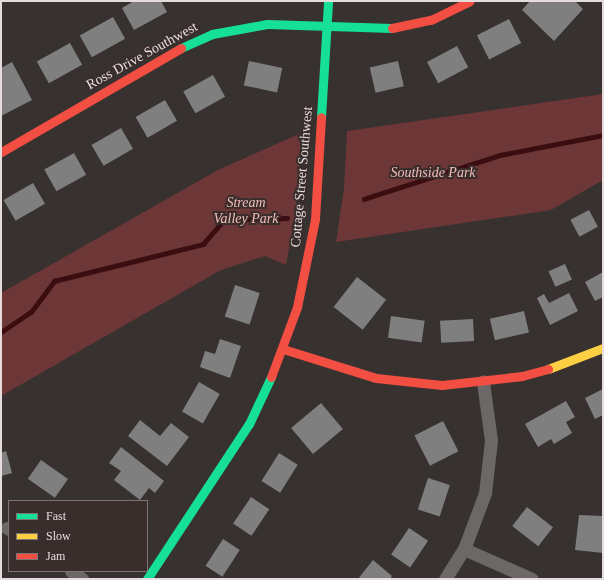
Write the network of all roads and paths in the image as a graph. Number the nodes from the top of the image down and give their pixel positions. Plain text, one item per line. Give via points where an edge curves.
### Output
1 (328, 1) edge
2 (470, 1) edge
3 (327, 26) junction
4 (1, 152) edge
5 (603, 348) edge
6 (283, 349) junction
7 (483, 382) junction
8 (464, 549) junction
9 (72, 572) edge
10 (82, 579) edge
11 (147, 579) edge
12 (445, 579) edge
13 (532, 579) edge

1 - 3 street, Cottage Street Southwest
2 - 3 street, Ross Drive Southwest via 432,20 406,27 386,29
3 - 4 street, Ross Drive Southwest via 267,24 212,34 188,44
3 - 6 street, Cottage Street Southwest via 315,218 306,272
5 - 7 street via 556,367
6 - 7 street via 376,378 442,385
6 - 11 street, Cottage Street Southwest via 249,424
7 - 8 street via 491,440 489,468 476,522
8 - 12 street
8 - 13 street
9 - 10 street

